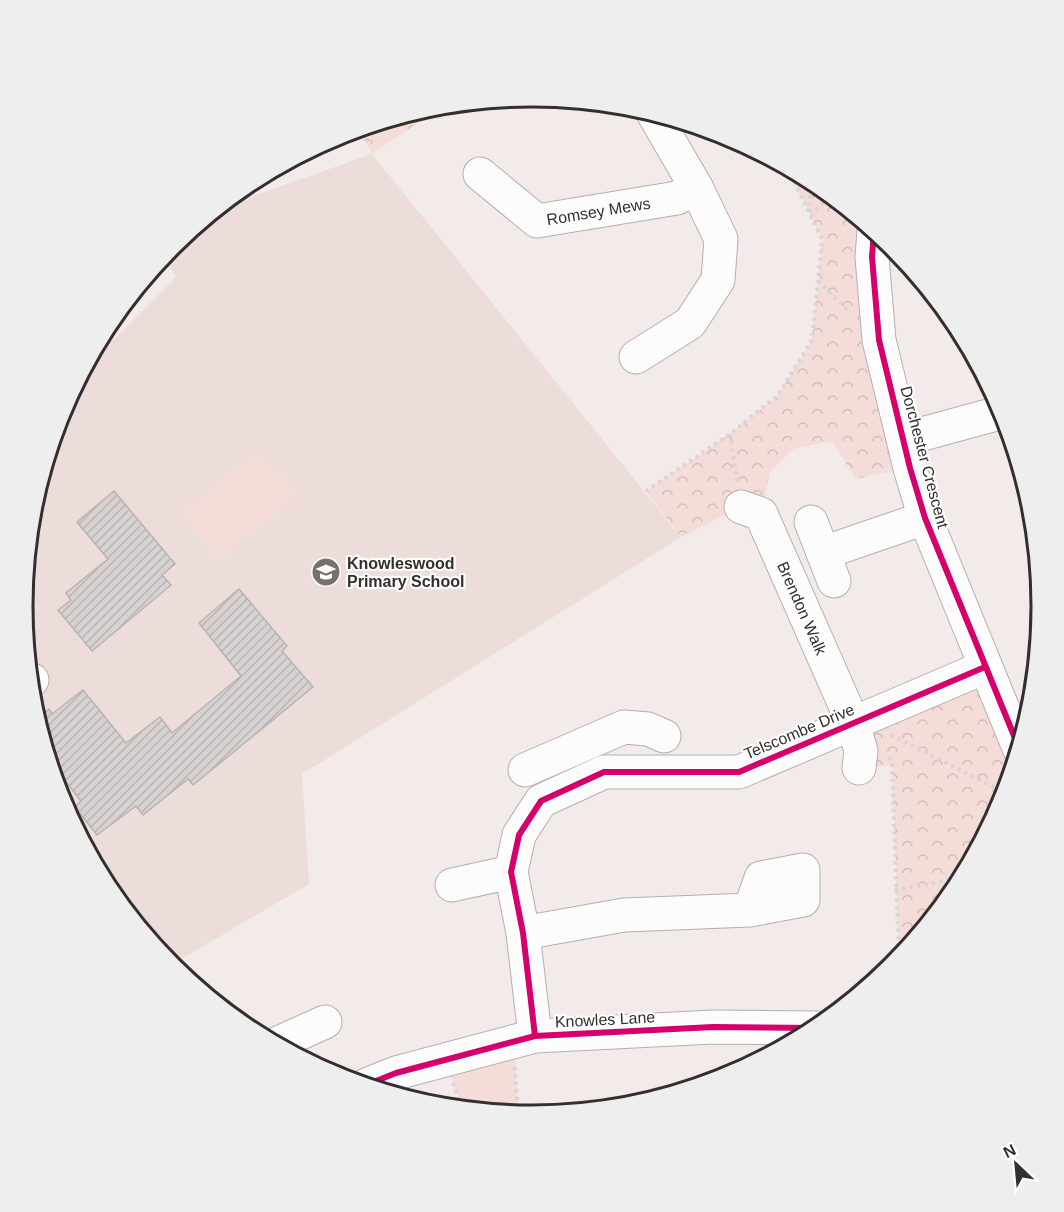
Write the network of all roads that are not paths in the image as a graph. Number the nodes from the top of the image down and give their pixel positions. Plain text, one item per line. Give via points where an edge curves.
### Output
1 (659, 124) edge
2 (480, 174) dead end
3 (696, 187) junction
4 (873, 242) edge
5 (636, 357) dead end
6 (993, 415) edge
7 (904, 439) junction
8 (741, 507) road end
9 (925, 518) junction
10 (811, 522) dead end
11 (985, 668) junction
12 (863, 718) junction
13 (664, 736) dead end
14 (1014, 736) edge
15 (591, 741) junction
16 (874, 762) road end
17 (525, 770) dead end
18 (604, 772) junction
19 (511, 872) junction
20 (452, 885) dead end
21 (750, 910) dead end
22 (523, 933) junction
23 (325, 1022) dead end
24 (798, 1028) edge
25 (524, 1039) junction
26 (285, 1040) edge
27 (377, 1081) edge

1 - 3 street
2 - 3 street, Romsey Mews via 537,221 676,198
3 - 5 street via 721,239 718,280 690,323
4 - 7 street, Dorchester Crescent via 879,340
6 - 7 street
7 - 9 street, Dorchester Crescent
8 - 12 street, Brendon Walk via 761,514
9 - 10 street via 828,567
9 - 11 street, Dorchester Crescent
11 - 12 street, Telscombe Drive
11 - 14 street, Dorchester Crescent
12 - 16 street, Brendon Walk via 861,751
12 - 18 street, Telscombe Drive via 739,772
13 - 15 street via 648,729 624,727
15 - 17 street
15 - 18 street
18 - 19 street, Telscombe Drive via 541,801 519,835
19 - 20 street
19 - 22 street, Telscombe Drive
21 - 22 street via 622,902
22 - 25 street, Telscombe Drive
23 - 26 street
24 - 25 street, Knowles Lane via 713,1027
25 - 27 street, Knowles Lane

